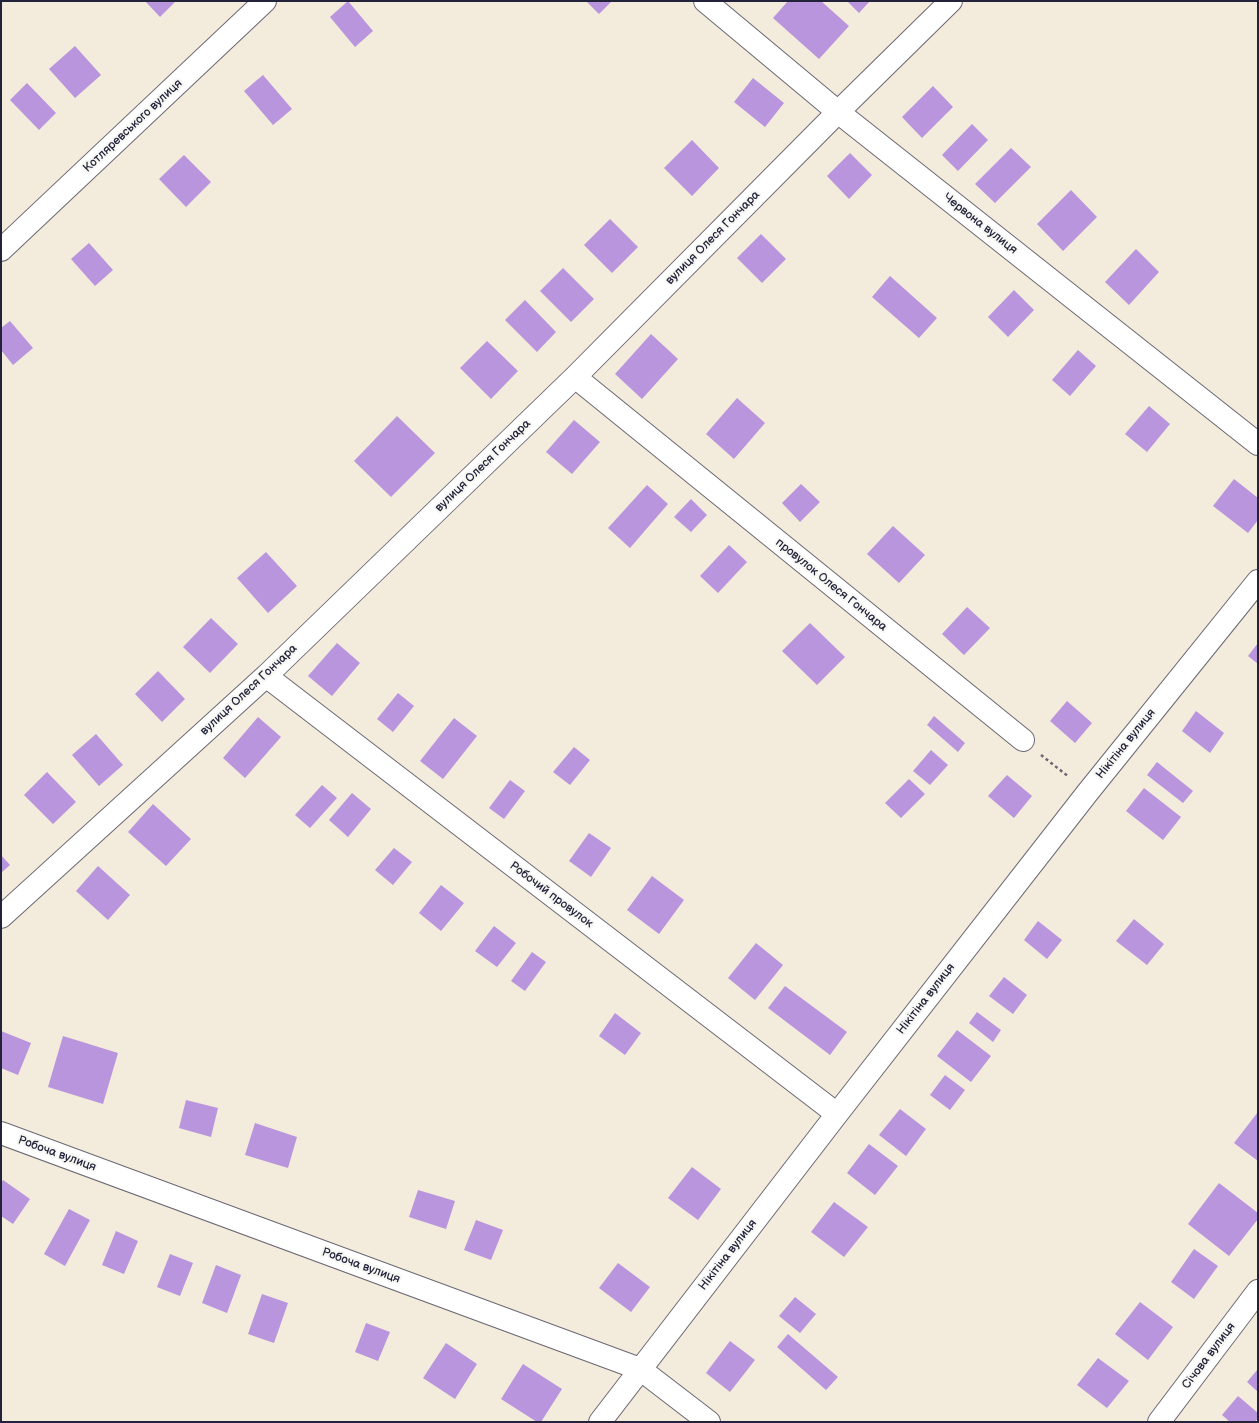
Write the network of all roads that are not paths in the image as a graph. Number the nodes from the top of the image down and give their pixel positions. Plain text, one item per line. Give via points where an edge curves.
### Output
1 (265, 1) edge
2 (705, 1) edge
3 (951, 1) edge
4 (838, 112) junction
5 (1, 250) edge
6 (575, 377) junction
7 (1258, 444) edge
8 (1258, 581) edge
9 (266, 676) junction
10 (1023, 740) road end
11 (1, 917) edge
12 (837, 1114) junction
13 (1, 1133) edge
14 (1258, 1291) edge
15 (640, 1369) junction
16 (600, 1422) edge
17 (709, 1422) edge
18 (1159, 1422) edge

1 - 5 street, Котляревського вулиця
2 - 4 street, Червона вулиця
3 - 4 street, вулиця Олеся Гончара
4 - 6 street, вулиця Олеся Гончара
4 - 7 street, Червона вулиця
6 - 9 street, вулиця Олеся Гончара
6 - 10 street, провулок Олеся Гончара
8 - 12 street, Нікітіна вулиця via 1088,792
9 - 11 street, вулиця Олеся Гончара
9 - 12 street, Робочий провулок
12 - 15 street, Нікітіна вулиця
13 - 15 street, Робоча вулиця
14 - 18 street, Січова вулиця
15 - 16 street, Нікітіна вулиця
15 - 17 street, Робоча вулиця

